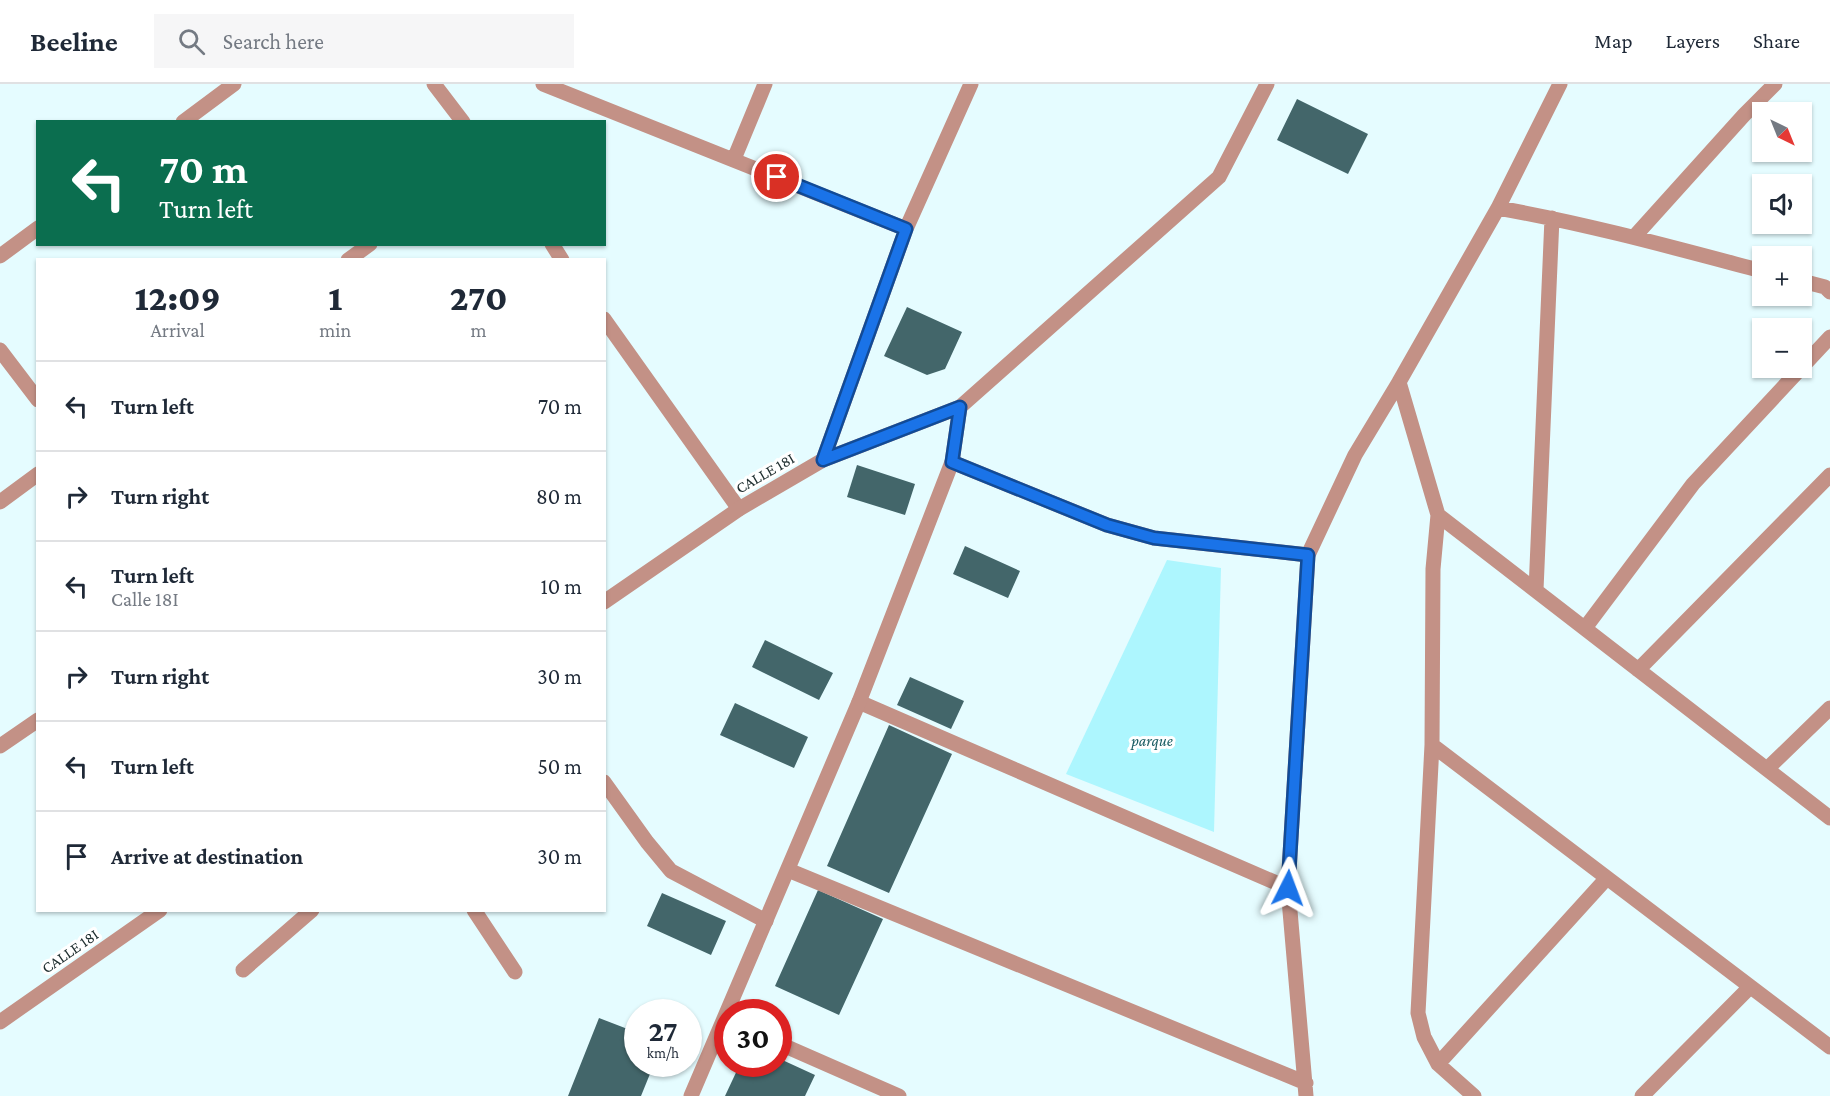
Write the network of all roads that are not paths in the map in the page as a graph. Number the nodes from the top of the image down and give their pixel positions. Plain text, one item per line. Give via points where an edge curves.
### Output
1 (234, 84) edge
2 (434, 84) edge
3 (543, 84) edge
4 (765, 84) edge
5 (971, 84) edge
6 (1267, 84) edge
7 (1560, 84) edge
8 (1775, 84) edge
9 (570, 89) edge
10 (186, 120) edge
11 (461, 120) edge
12 (734, 159) junction
13 (1498, 208) junction
14 (1552, 218) junction
15 (36, 229) edge
16 (906, 229) junction
17 (1634, 237) junction
18 (367, 246) edge
19 (0, 256) edge
20 (351, 258) edge
21 (1752, 268) edge
22 (1812, 284) edge
23 (1830, 292) edge
24 (606, 321) edge
25 (1830, 337) edge
26 (0, 350) edge
27 (1399, 382) junction
28 (36, 397) edge
29 (960, 407) junction
30 (823, 460) junction
31 (952, 462) junction
32 (36, 475) edge
33 (1830, 475) edge
34 (0, 502) edge
35 (739, 509) junction
36 (1438, 515) junction
37 (1308, 555) junction
38 (1536, 590) junction
39 (606, 601) edge
40 (1585, 628) junction
41 (1638, 670) junction
42 (859, 702) junction
43 (1830, 708) edge
44 (36, 721) edge
45 (0, 746) edge
46 (1432, 746) junction
47 (1767, 769) junction
48 (606, 785) edge
49 (1830, 818) edge
50 (788, 870) junction
51 (1606, 879) junction
52 (1288, 888) junction
53 (157, 912) edge
54 (310, 912) edge
55 (475, 912) edge
56 (766, 921) junction
57 (243, 970) dead end
58 (515, 972) dead end
59 (1750, 987) junction
60 (734, 999) edge
61 (0, 1022) edge
62 (714, 1047) edge
63 (1830, 1047) edge
64 (792, 1049) edge
65 (1438, 1064) junction
66 (1306, 1089) edge
67 (692, 1096) edge
68 (899, 1096) edge
69 (1474, 1096) edge
70 (1642, 1096) edge

1 - 10 street
2 - 11 street
3 - 9 street
4 - 12 street
5 - 16 street
6 - 29 street via 1219,177
7 - 13 street
8 - 17 street
9 - 12 street
12 - 16 street
13 - 14 street
13 - 27 street
14 - 17 street
14 - 38 street
15 - 19 street
16 - 30 street
17 - 21 street
18 - 20 street
22 - 23 street
24 - 35 street
25 - 40 street via 1693,484
26 - 28 street
27 - 36 street
27 - 37 street via 1355,455
29 - 30 street, CALLE 18I
29 - 31 street
30 - 35 street, CALLE 18I
31 - 37 street via 1107,525 1154,538
31 - 42 street
32 - 34 street
33 - 41 street
35 - 39 street, CALLE 18I
36 - 38 street
36 - 46 street via 1433,569
37 - 52 street
38 - 40 street
40 - 41 street
41 - 47 street
42 - 50 street
42 - 52 street
43 - 47 street
44 - 45 street
46 - 51 street
46 - 65 street via 1418,1013 1424,1037
47 - 49 street
48 - 56 street via 671,871
50 - 56 street
50 - 66 street
51 - 59 street
51 - 65 street
52 - 66 street
53 - 61 street, CALLE 18I
54 - 57 street
55 - 58 street
56 - 60 street
59 - 63 street
59 - 70 street
62 - 67 street
64 - 68 street
65 - 69 street

